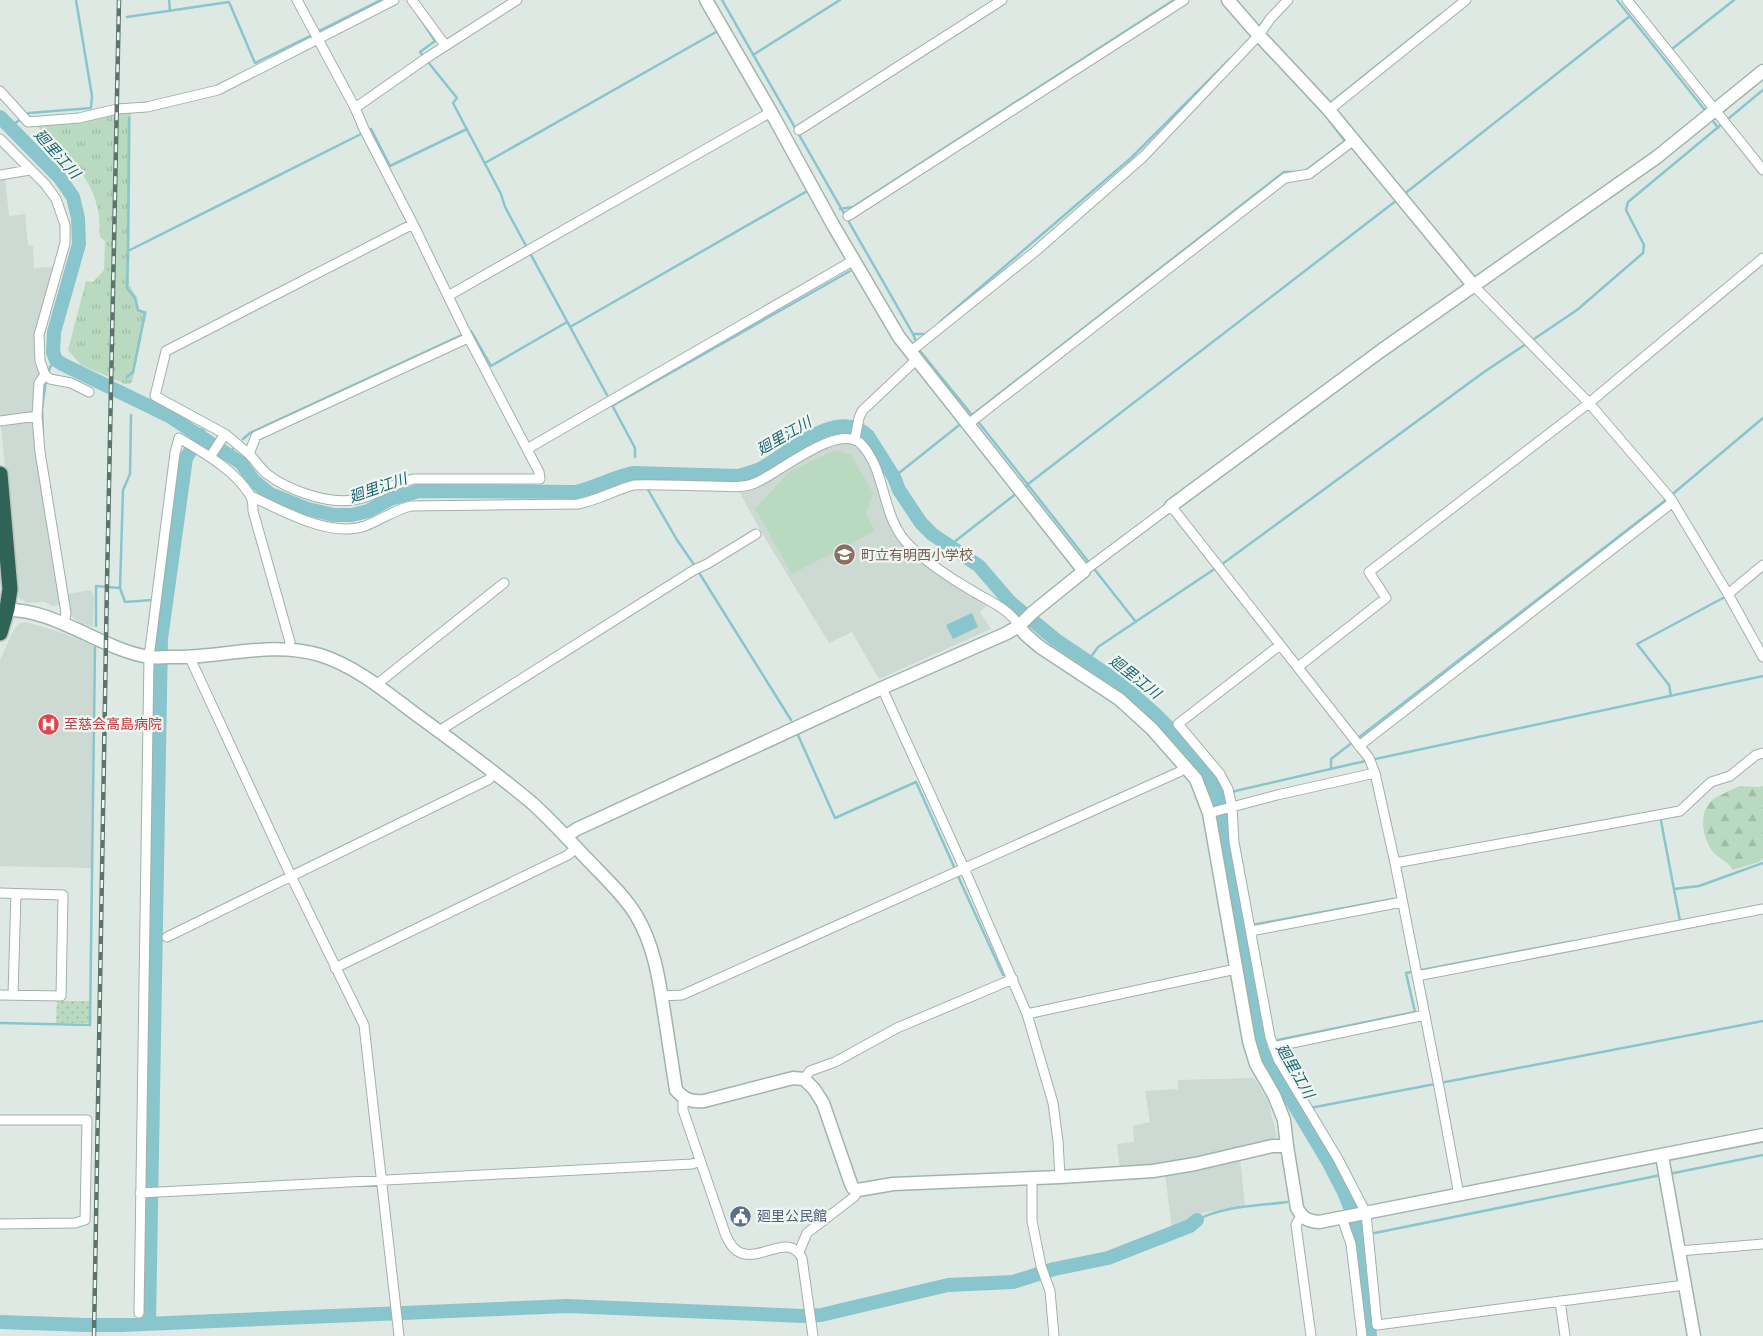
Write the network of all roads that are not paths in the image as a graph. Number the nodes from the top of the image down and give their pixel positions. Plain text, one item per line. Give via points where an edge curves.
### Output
1 (297, 0) edge
2 (394, 0) edge
3 (412, 0) edge
4 (517, 0) edge
5 (706, 0) edge
6 (1002, 0) edge
7 (1184, 0) edge
8 (1228, 0) edge
9 (1288, 0) edge
10 (1466, 0) edge
11 (1627, 0) edge
12 (1256, 33) junction
13 (315, 35) junction
14 (445, 45) junction
15 (1763, 71) edge
16 (0, 91) edge
17 (355, 108) junction
18 (1327, 108) junction
19 (771, 112) junction
20 (1717, 114) junction
21 (799, 130) dead end
22 (0, 139) edge
23 (1354, 140) junction
24 (30, 170) junction
25 (1763, 170) edge
26 (0, 175) edge
27 (848, 216) dead end
28 (413, 224) junction
29 (1763, 258) edge
30 (854, 260) junction
31 (1473, 285) junction
32 (448, 296) junction
33 (467, 335) junction
34 (915, 350) junction
35 (47, 377) junction
36 (89, 392) dead end
37 (1589, 403) junction
38 (38, 416) junction
39 (0, 421) edge
40 (969, 421) junction
41 (225, 434) junction
42 (855, 439) junction
43 (527, 449) junction
44 (249, 454) junction
45 (210, 457) junction
46 (0, 474) edge
47 (251, 496) junction
48 (1670, 499) junction
49 (1171, 506) junction
50 (756, 534) dead end
51 (1763, 565) edge
52 (1089, 568) junction
53 (504, 583) dead end
54 (1728, 594) junction
55 (4, 609) edge
56 (64, 624) junction
57 (1021, 624) junction
58 (0, 633) edge
59 (1280, 645) junction
60 (289, 648) junction
61 (149, 657) junction
62 (1763, 657) edge
63 (190, 658) junction
64 (1298, 667) junction
65 (376, 685) junction
66 (882, 688) junction
67 (439, 730) junction
68 (1357, 743) junction
69 (1763, 753) edge
70 (1186, 767) junction
71 (1374, 770) junction
72 (495, 773) junction
73 (1230, 808) junction
74 (1211, 812) junction
75 (566, 836) junction
76 (576, 848) junction
77 (1395, 863) junction
78 (959, 870) junction
79 (291, 876) junction
80 (0, 893) edge
81 (16, 894) junction
82 (1402, 902) junction
83 (1763, 909) edge
84 (1251, 927) junction
85 (167, 937) dead end
86 (335, 968) junction
87 (1236, 969) junction
88 (1417, 973) junction
89 (1013, 980) junction
90 (0, 995) edge
91 (13, 995) junction
92 (661, 996) junction
93 (1027, 1014) junction
94 (1425, 1015) junction
95 (1274, 1047) junction
96 (804, 1079) junction
97 (683, 1099) junction
98 (0, 1120) edge
99 (1763, 1135) edge
100 (1287, 1146) junction
101 (1662, 1156) junction
102 (700, 1161) junction
103 (1060, 1177) junction
104 (1032, 1178) junction
105 (381, 1180) junction
106 (858, 1190) junction
107 (140, 1194) junction
108 (1459, 1195) junction
109 (1366, 1213) junction
110 (1301, 1216) junction
111 (1342, 1218) junction
112 (0, 1224) edge
113 (1763, 1244) edge
114 (1679, 1251) junction
115 (799, 1252) junction
116 (1685, 1285) junction
117 (1560, 1301) junction
118 (139, 1313) dead end
119 (399, 1336) edge
120 (813, 1336) edge
121 (1054, 1336) edge
122 (1311, 1336) edge
123 (1362, 1336) edge
124 (1565, 1336) edge
125 (1694, 1336) edge

1 - 13 street
2 - 13 street
3 - 14 street
4 - 14 street
5 - 19 street
6 - 21 street
7 - 27 street
8 - 12 street
9 - 12 street
10 - 18 street
11 - 20 street
12 - 18 street
12 - 34 street via 1143,157
13 - 16 street via 211,92 147,107 28,122
13 - 17 street
14 - 17 street
15 - 20 street
17 - 28 street
18 - 23 street
19 - 30 street
19 - 32 street
20 - 25 street
20 - 31 street
22 - 24 street
23 - 31 street
23 - 40 street via 1310,174 1285,178
24 - 26 street
24 - 35 street via 56,199 65,225 65,243 39,335 40,361
28 - 32 street
28 - 41 street via 166,351 155,396
29 - 37 street
30 - 34 street via 899,337
30 - 43 street
31 - 37 street
31 - 49 street
32 - 33 street
33 - 43 street
33 - 44 street via 256,436
34 - 40 street
34 - 42 street via 862,411
35 - 36 street
35 - 38 street via 39,383
37 - 48 street
37 - 64 street via 1370,572 1386,598
38 - 39 street
38 - 56 street via 41,461 66,613
40 - 52 street via 1020,491
41 - 44 street
41 - 45 street
42 - 47 street via 848,437 830,442 747,486 648,485 621,488 578,504 411,506 364,526 345,528 330,528 300,518
42 - 57 street via 872,458 890,515 908,545
43 - 44 street via 540,479 414,479 398,482 357,500 342,501 320,498 283,484 266,473
45 - 47 street via 228,470
45 - 61 street via 179,438
46 - 55 highway via 10,589
47 - 60 street
48 - 54 street
48 - 68 street
49 - 52 street
49 - 59 street
50 - 67 street
51 - 54 street
52 - 57 street
53 - 65 street
54 - 62 street
55 - 56 street via 30,612
55 - 58 highway
56 - 61 street
57 - 66 street
57 - 70 street via 1025,634 1040,647 1119,699
59 - 64 street
59 - 73 street via 1178,724 1220,774 1228,792
60 - 63 street
60 - 65 street via 320,655 348,667
61 - 63 street
61 - 107 street
63 - 79 street
64 - 68 street
65 - 67 street
66 - 75 street
66 - 78 street
67 - 72 street
68 - 71 street
69 - 77 street via 1730,776 1711,782 1680,811
70 - 74 street via 1196,779
70 - 78 street
71 - 73 street
71 - 77 street
72 - 75 street
72 - 79 street via 488,780
73 - 74 street
73 - 84 street
74 - 87 street
75 - 76 street
76 - 86 street
76 - 92 street via 636,915 649,942
77 - 82 street
78 - 89 street
78 - 92 street via 682,995
79 - 85 street
79 - 86 street
80 - 81 street
81 - 91 street
81 - 91 street via 63,895 61,996
82 - 84 street
82 - 88 street
83 - 88 street
84 - 95 street
86 - 105 street via 364,1025
87 - 93 street
87 - 100 street via 1249,1041 1256,1064 1284,1120
88 - 94 street
89 - 93 street
89 - 96 street via 897,1028 835,1062 810,1071
90 - 91 street
92 - 97 street via 676,1090
93 - 103 street via 1053,1103
94 - 95 street
94 - 108 street
95 - 109 street
96 - 97 street via 793,1078 692,1102
96 - 106 street via 823,1103 851,1184
97 - 102 street via 683,1110
98 - 112 street via 87,1120 85,1220 75,1223
99 - 101 street
100 - 103 street via 1272,1146 1153,1171
100 - 110 street
101 - 108 street
101 - 114 street
102 - 105 street via 692,1164
102 - 115 street via 732,1248 742,1254 784,1247
103 - 104 street
104 - 106 street via 893,1184
104 - 121 street via 1032,1221 1050,1291
105 - 107 street
105 - 119 street
106 - 115 street via 854,1197 807,1233
107 - 118 street
108 - 109 street
109 - 111 street
109 - 117 street via 1377,1325
110 - 111 street via 1311,1222
110 - 122 street via 1296,1225
111 - 123 street via 1351,1244
113 - 114 street
114 - 116 street
115 - 120 street
116 - 117 street
116 - 125 street
117 - 124 street

